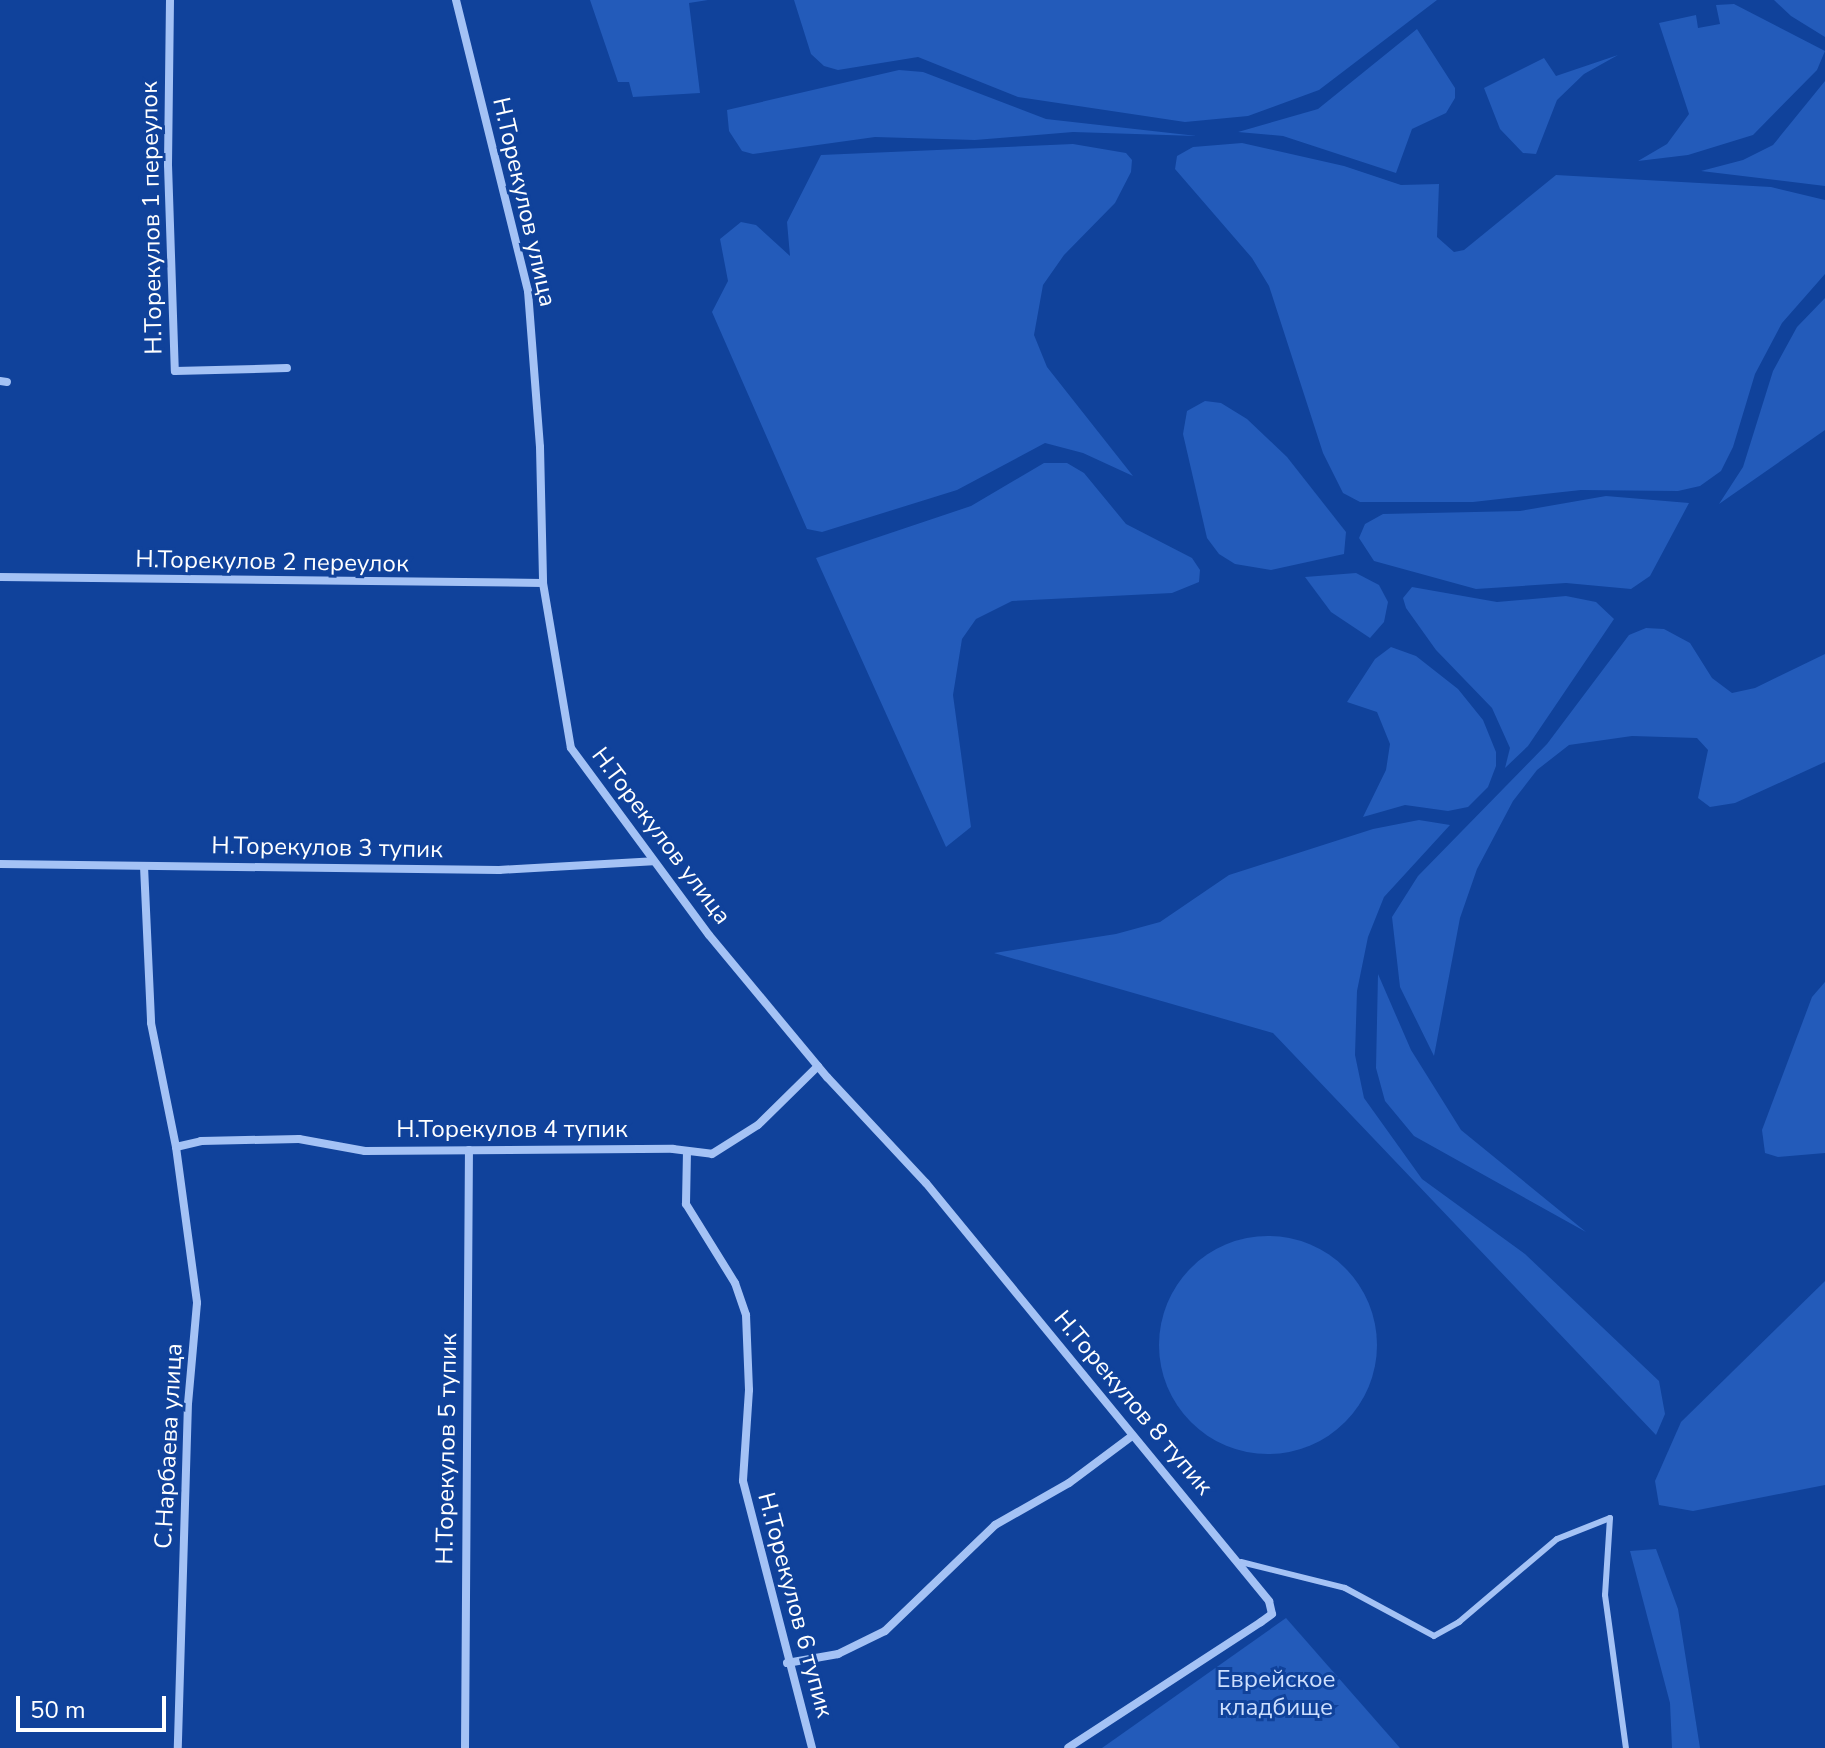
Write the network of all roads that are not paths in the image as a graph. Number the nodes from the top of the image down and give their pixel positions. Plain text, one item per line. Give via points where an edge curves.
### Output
1 (170, 0) edge
2 (456, 0) edge
3 (287, 368) dead end
4 (0, 577) edge
5 (543, 583) junction
6 (653, 861) junction
7 (0, 864) edge
8 (144, 866) junction
9 (818, 1066) junction
10 (176, 1147) junction
11 (469, 1150) junction
12 (687, 1151) junction
13 (995, 1269) joint
14 (1132, 1436) junction
15 (1241, 1562) junction
16 (787, 1663) junction
17 (178, 1748) edge
18 (465, 1748) edge
19 (812, 1748) edge
20 (1068, 1748) edge
21 (1626, 1748) edge

1 - 3 street, Н.Торекулов 1 переулок via 168,165 175,371
2 - 5 street, Н.Торекулов улица via 528,291
4 - 5 street, Н.Торекулов 2 переулок
5 - 6 street, Н.Торекулов улица via 571,748
6 - 8 street, Н.Торекулов 3 тупик via 499,870
6 - 9 street, Н.Торекулов улица
7 - 8 street, Н.Торекулов 3 тупик
8 - 10 street, С.Нарбаева улица via 151,1023
9 - 12 street, Н.Торекулов 4 тупик via 758,1125 712,1154
9 - 13 street, Н.Торекулов улица via 926,1183
10 - 11 street, Н.Торекулов 4 тупик via 201,1141 299,1139 365,1151
10 - 17 street, С.Нарбаева улица via 197,1303 188,1403
11 - 12 street, Н.Торекулов 4 тупик
11 - 18 street, Н.Торекулов 5 тупик
12 - 16 street, Н.Торекулов 6 тупик via 686,1204 735,1283 746,1315 749,1390 743,1481
13 - 14 street, Н.Торекулов 8 тупик
14 - 15 street, Н.Торекулов 8 тупик
14 - 16 street via 1069,1483 995,1525 885,1631 838,1654
15 - 20 street, Н.Торекулов 8 тупик via 1272,1614
15 - 21 lane via 1345,1588 1434,1636 1459,1622 1557,1539 1610,1518 1605,1595
16 - 19 street, Н.Торекулов 6 тупик

